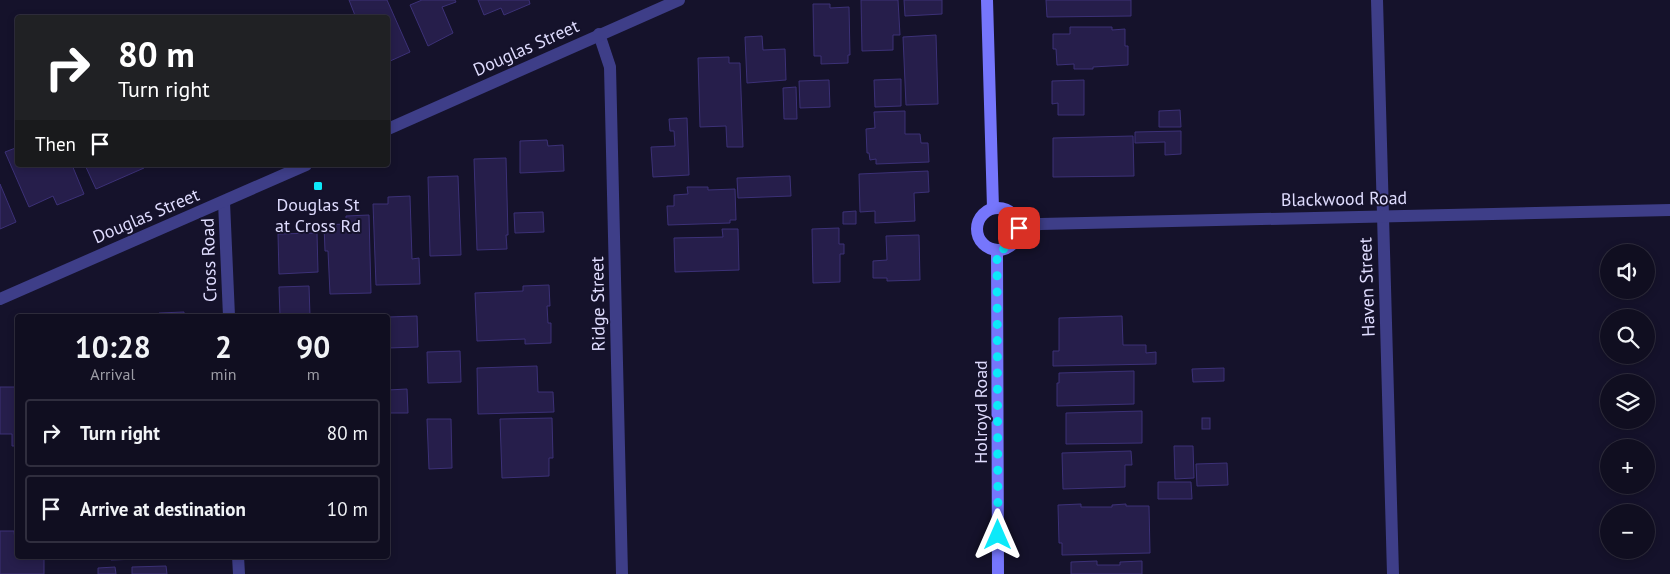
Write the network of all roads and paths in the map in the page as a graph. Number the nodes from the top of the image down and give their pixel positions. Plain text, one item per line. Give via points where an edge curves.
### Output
1 (679, 0) edge
2 (987, 0) edge
3 (1377, 0) edge
4 (599, 34) junction
5 (390, 128) edge
6 (302, 167) edge
7 (224, 202) junction
8 (993, 208) junction
9 (1670, 210) edge
10 (1383, 215) junction
11 (1019, 228) junction
12 (997, 250) junction
13 (0, 299) edge
14 (229, 314) edge
15 (238, 559) edge
16 (239, 574) edge
17 (622, 574) edge
18 (998, 574) edge
19 (1392, 574) edge

1 - 4 street, Douglas Street
2 - 8 street
3 - 10 street, Haven Street
4 - 5 street, Douglas Street
4 - 17 street, Ridge Street via 610,67
6 - 7 street, Douglas Street
7 - 13 street, Douglas Street
7 - 14 street, Cross Road
8 - 11 street via 1011,212
8 - 12 street via 980,217 977,228 983,243
9 - 10 street, Blackwood Road
10 - 11 street, Blackwood Road via 1040,224
10 - 19 street, Haven Street
11 - 12 street via 1013,244
12 - 18 street, Holroyd Road
15 - 16 street

